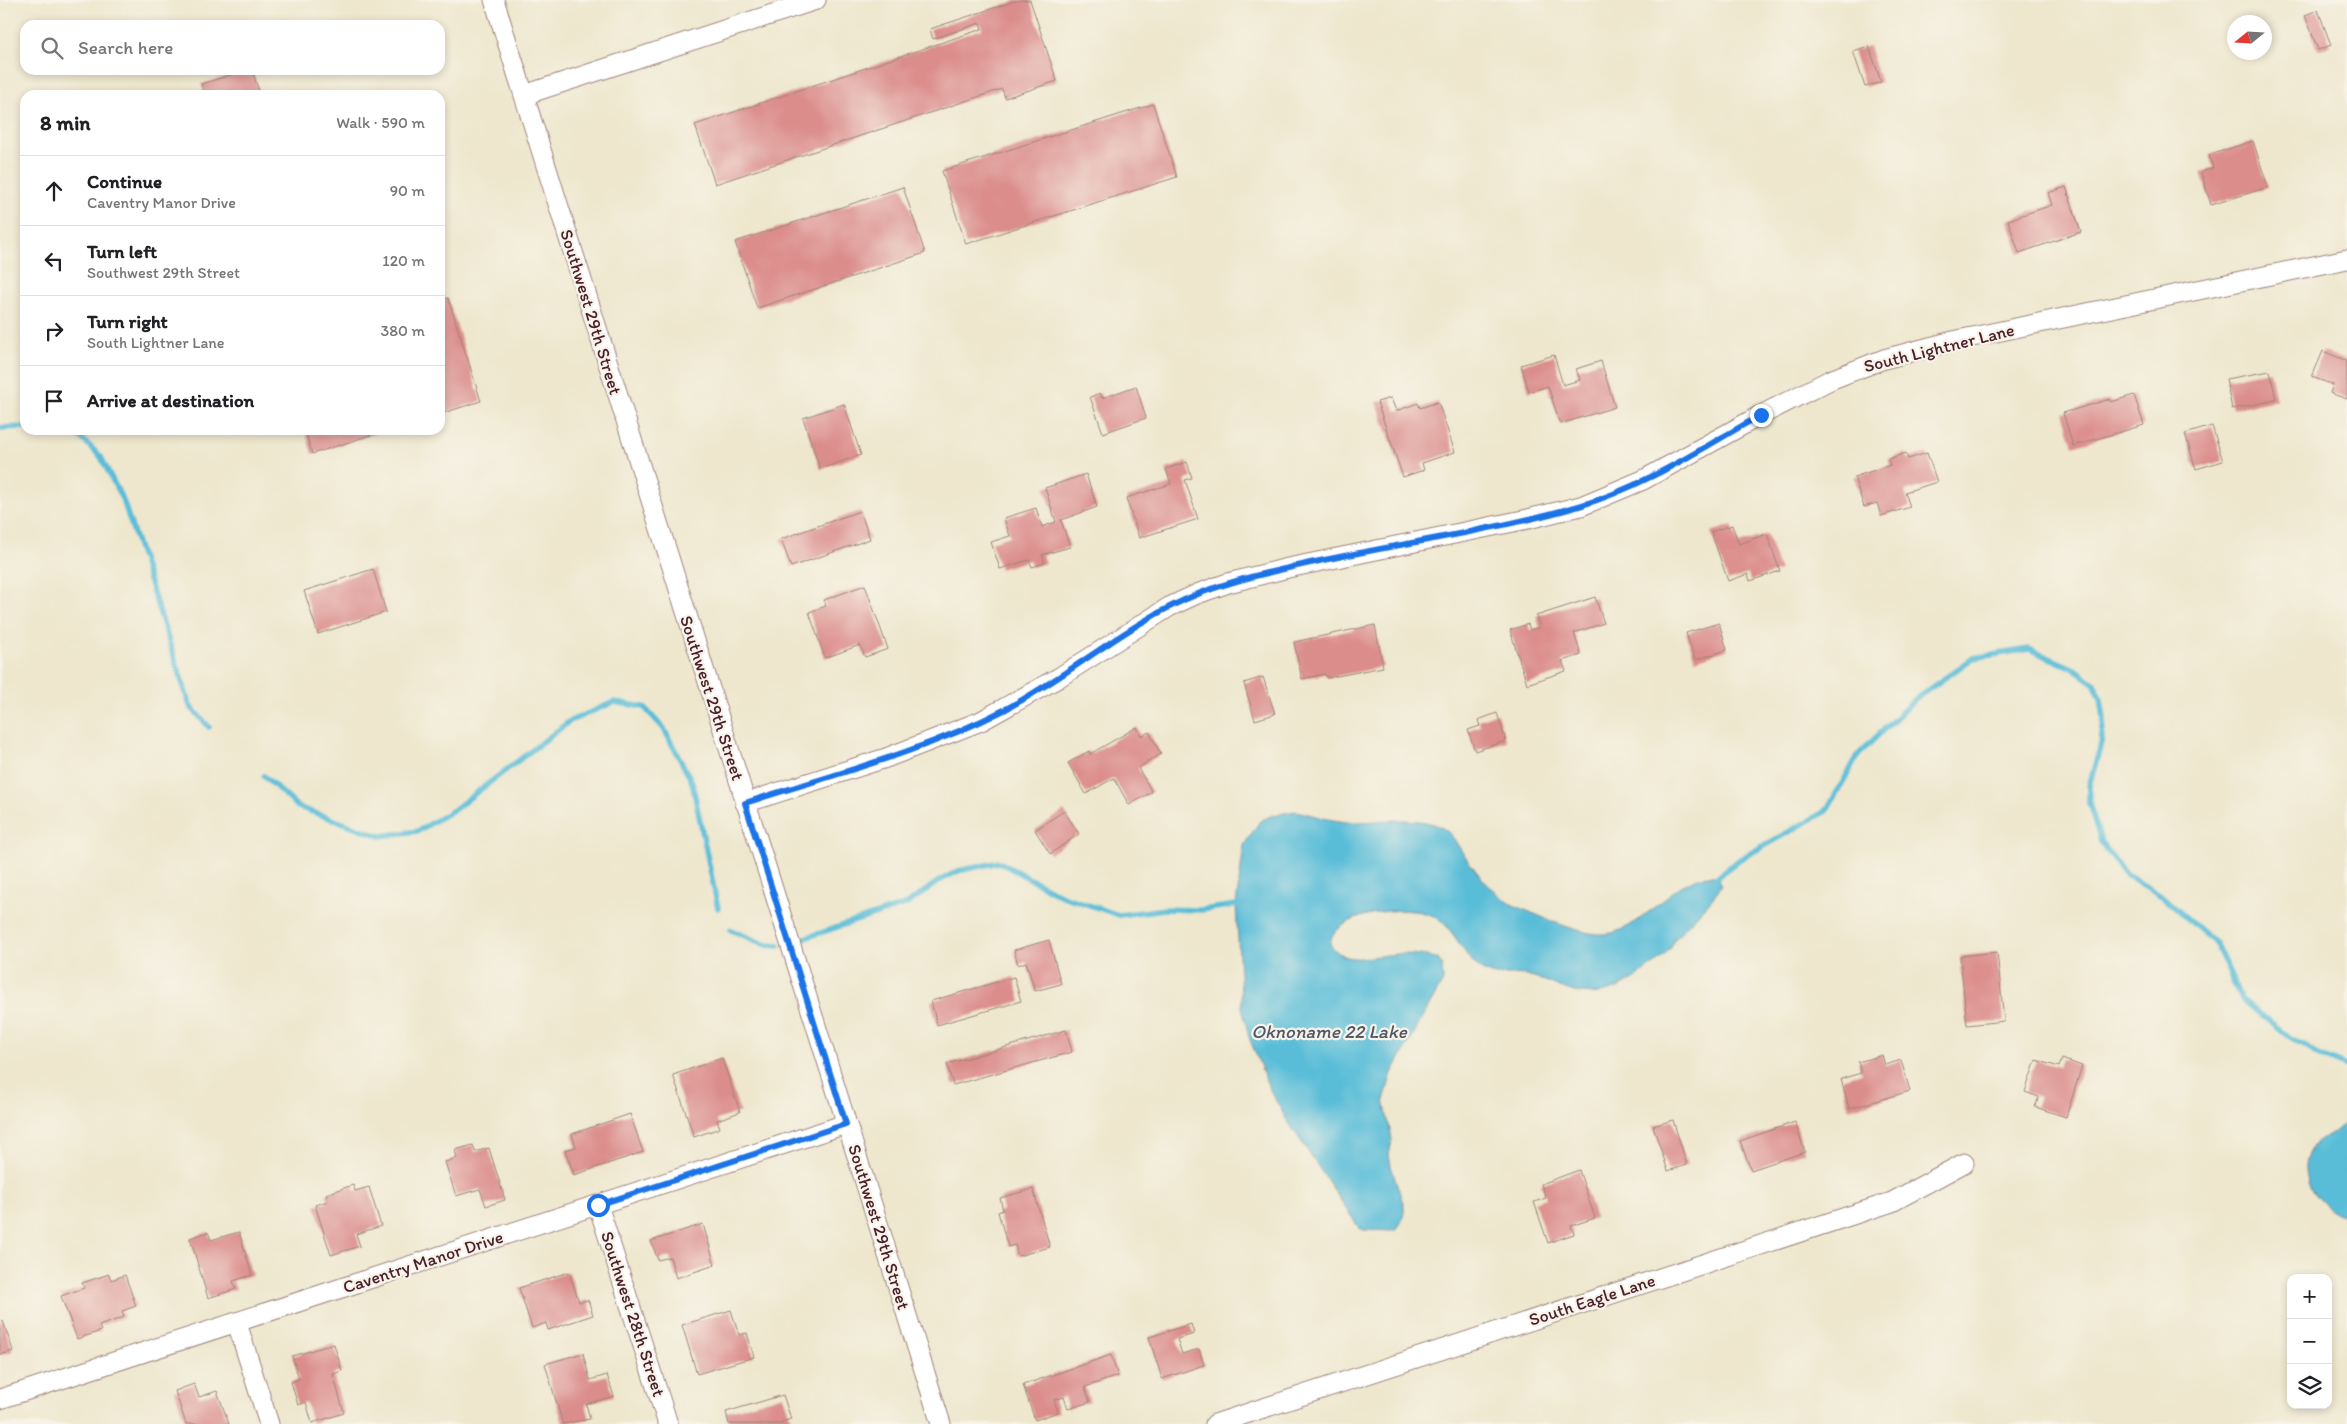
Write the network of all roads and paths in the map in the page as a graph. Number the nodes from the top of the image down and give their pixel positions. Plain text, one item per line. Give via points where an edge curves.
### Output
1 (494, 0) edge
2 (816, 0) edge
3 (524, 96) junction
4 (2347, 259) edge
5 (745, 803) junction
6 (846, 1124) junction
7 (1964, 1163) dead end
8 (598, 1205) junction
9 (237, 1323) junction
10 (0, 1399) edge
11 (269, 1424) edge
12 (668, 1424) edge
13 (941, 1424) edge
14 (1215, 1424) edge

1 - 3 street, Southwest 29th Street
2 - 3 street
3 - 5 street, Southwest 29th Street
4 - 5 street, South Lightner Lane via 1962,339 1884,359 1830,380 1643,480 1581,506 1288,568 1198,594 1169,607 1050,683 982,721 886,758
5 - 6 street, Southwest 29th Street
6 - 8 street, Caventry Manor Drive
6 - 13 street, Southwest 29th Street
7 - 14 street, South Eagle Lane via 1892,1202
8 - 9 street, Caventry Manor Drive
8 - 12 street, Southwest 28th Street
9 - 10 street, Caventry Manor Drive
9 - 11 street

